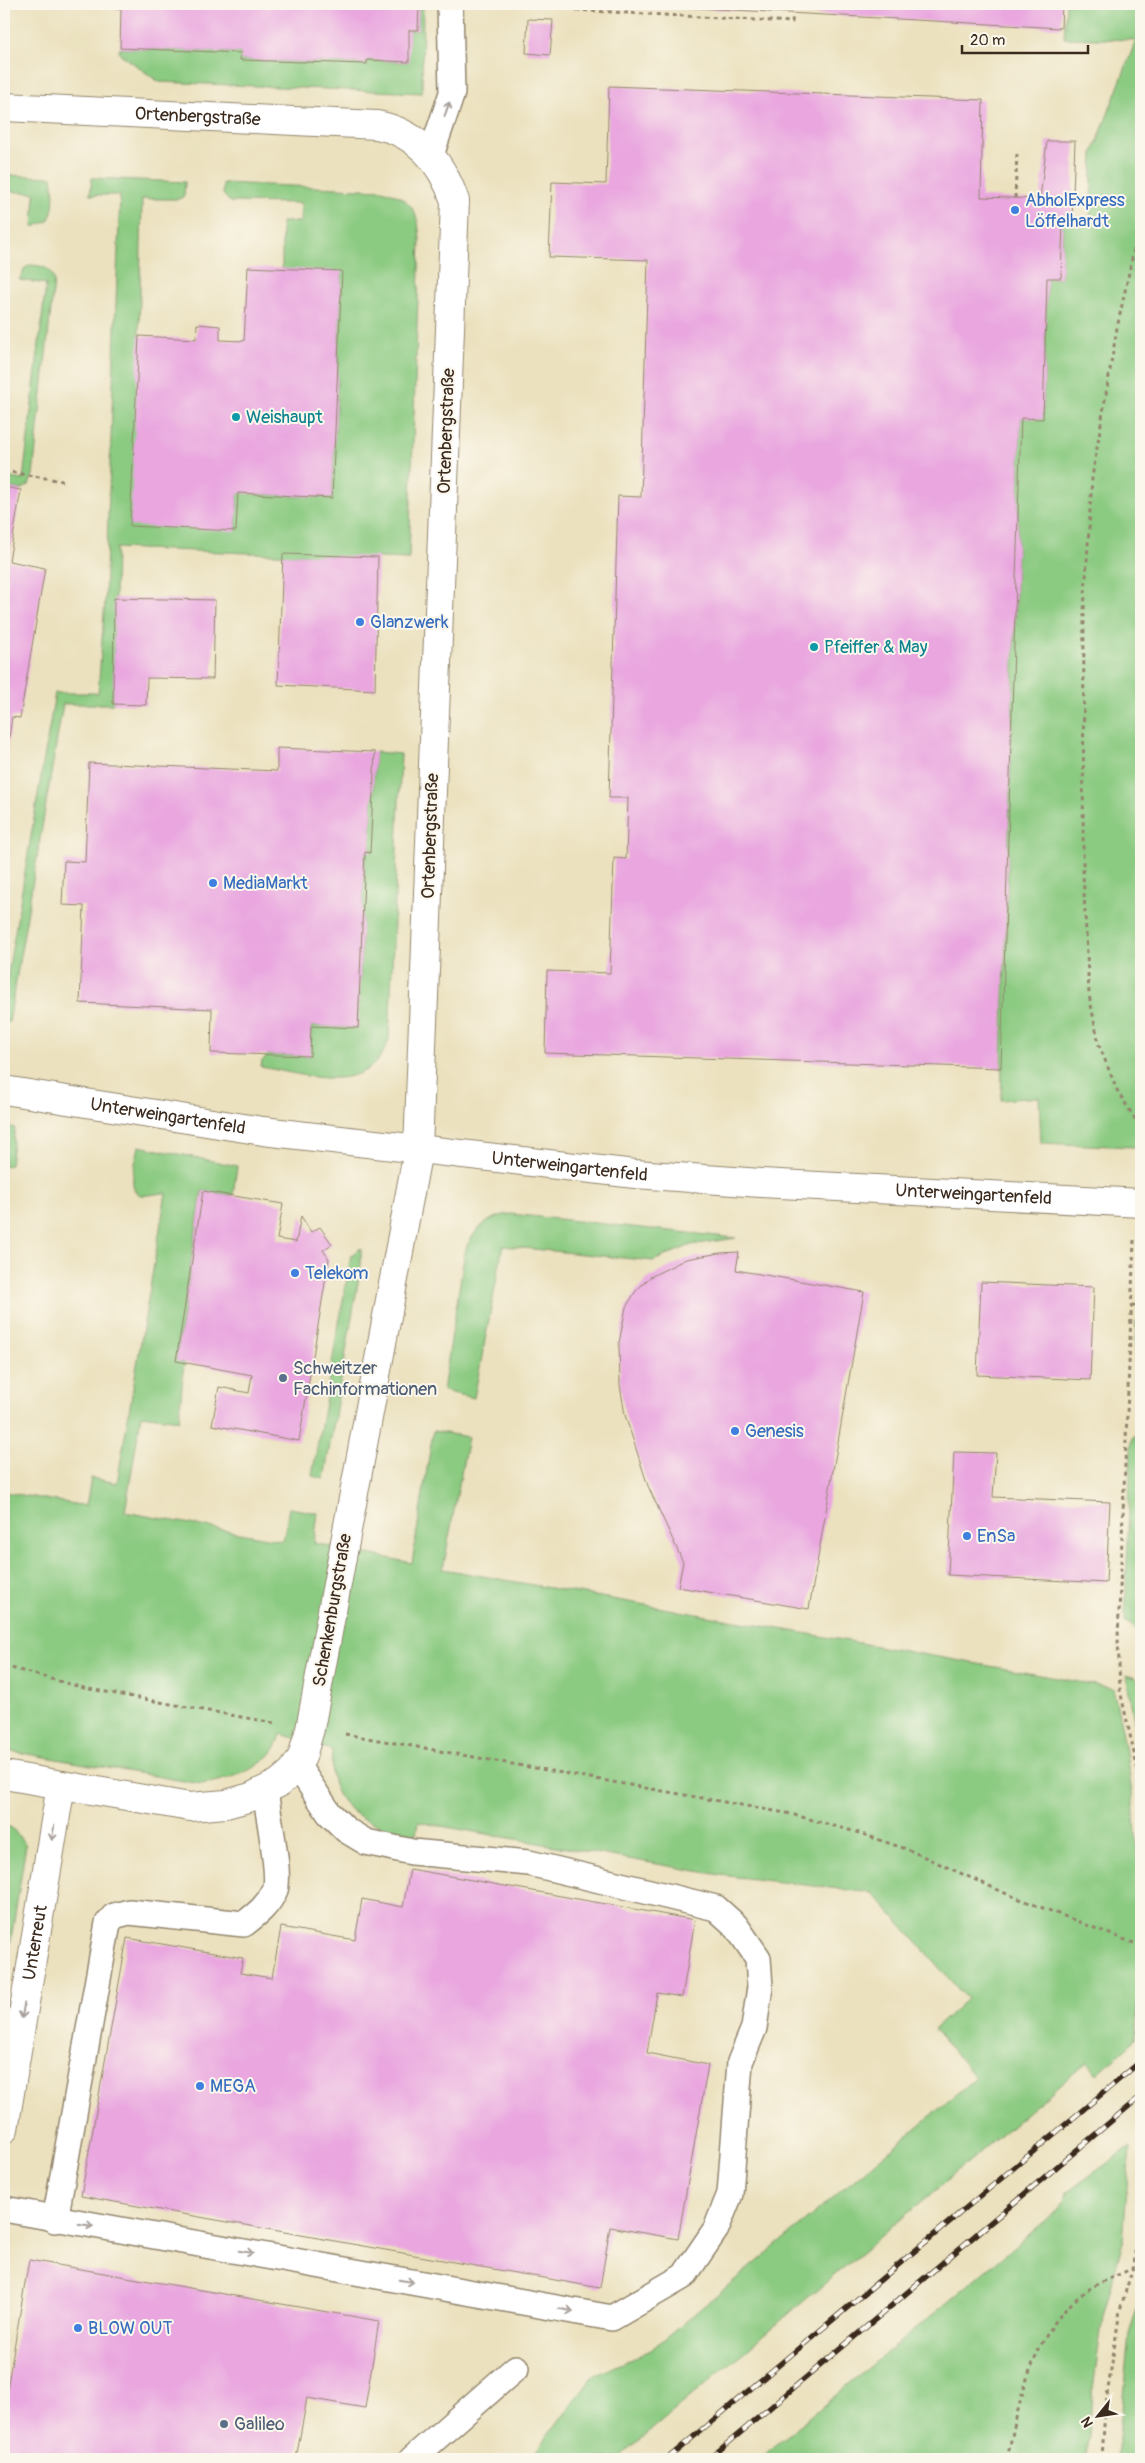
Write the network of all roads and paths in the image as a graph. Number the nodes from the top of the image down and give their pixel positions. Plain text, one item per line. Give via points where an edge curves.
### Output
1 (450, 4) edge
2 (574, 4) edge
3 (1140, 4) edge
4 (1141, 8) edge
5 (792, 14) dead end
6 (4, 107) edge
7 (1018, 154) dead end
8 (431, 155) junction
9 (1015, 198) dead end
10 (1141, 217) edge
11 (4, 471) edge
12 (63, 481) dead end
13 (4, 1090) edge
14 (418, 1150) junction
15 (1138, 1202) edge
16 (1132, 1305) junction
17 (1141, 1306) edge
18 (4, 1666) edge
19 (310, 1729) junction
20 (297, 1765) junction
21 (4, 1775) edge
22 (1141, 1784) edge
23 (61, 1785) junction
24 (265, 1790) junction
25 (1141, 1946) edge
26 (4, 2129) edge
27 (1141, 2189) edge
28 (4, 2209) edge
29 (55, 2220) junction
30 (1133, 2267) junction
31 (516, 2368) dead end
32 (412, 2459) edge
33 (1007, 2459) edge
34 (1102, 2459) edge

8 -> 1 lane via 452,94
2 - 5 path via 574,10 792,22
3 - 4 path
6 - 8 street, Ortenbergstraße via 377,125 392,128 412,139
7 - 9 path
8 - 14 street, Ortenbergstraße via 446,176 455,201
10 - 15 path via 1117,328 1092,478 1084,612 1083,872 1089,995 1099,1045 1117,1090 1140,1127
11 - 12 path
13 - 14 street, Unterweingartenfeld via 263,1131
14 - 15 street, Unterweingartenfeld via 635,1174
14 - 19 street, Schenkenburgstraße
15 - 16 path
16 - 17 path
16 - 22 path via 1118,1638 1120,1690
18 - 19 path via 84,1688
19 - 20 street, Schenkenburgstraße
19 - 25 path via 792,1814 909,1850 1007,1894
20 - 24 street, Schenkenburgstraße via 279,1783
29 -> 20 lane via 612,2318 684,2276 716,2229 730,2194 740,2062 754,2028 760,1987 758,1958 736,1926 716,1908 530,1863 412,1852 366,1842 346,1830 330,1813
21 - 23 street, Schenkenburgstraße
23 - 24 street, Schenkenburgstraße via 190,1807 226,1804
23 -> 26 street, Unterreut
24 - 29 lane via 276,1888 263,1910 244,1924 129,1912 114,1916 108,1923
27 - 30 path
28 - 29 lane
30 - 33 path via 1082,2294 1053,2324 1024,2382
30 - 34 path via 1120,2310
31 - 32 lane

